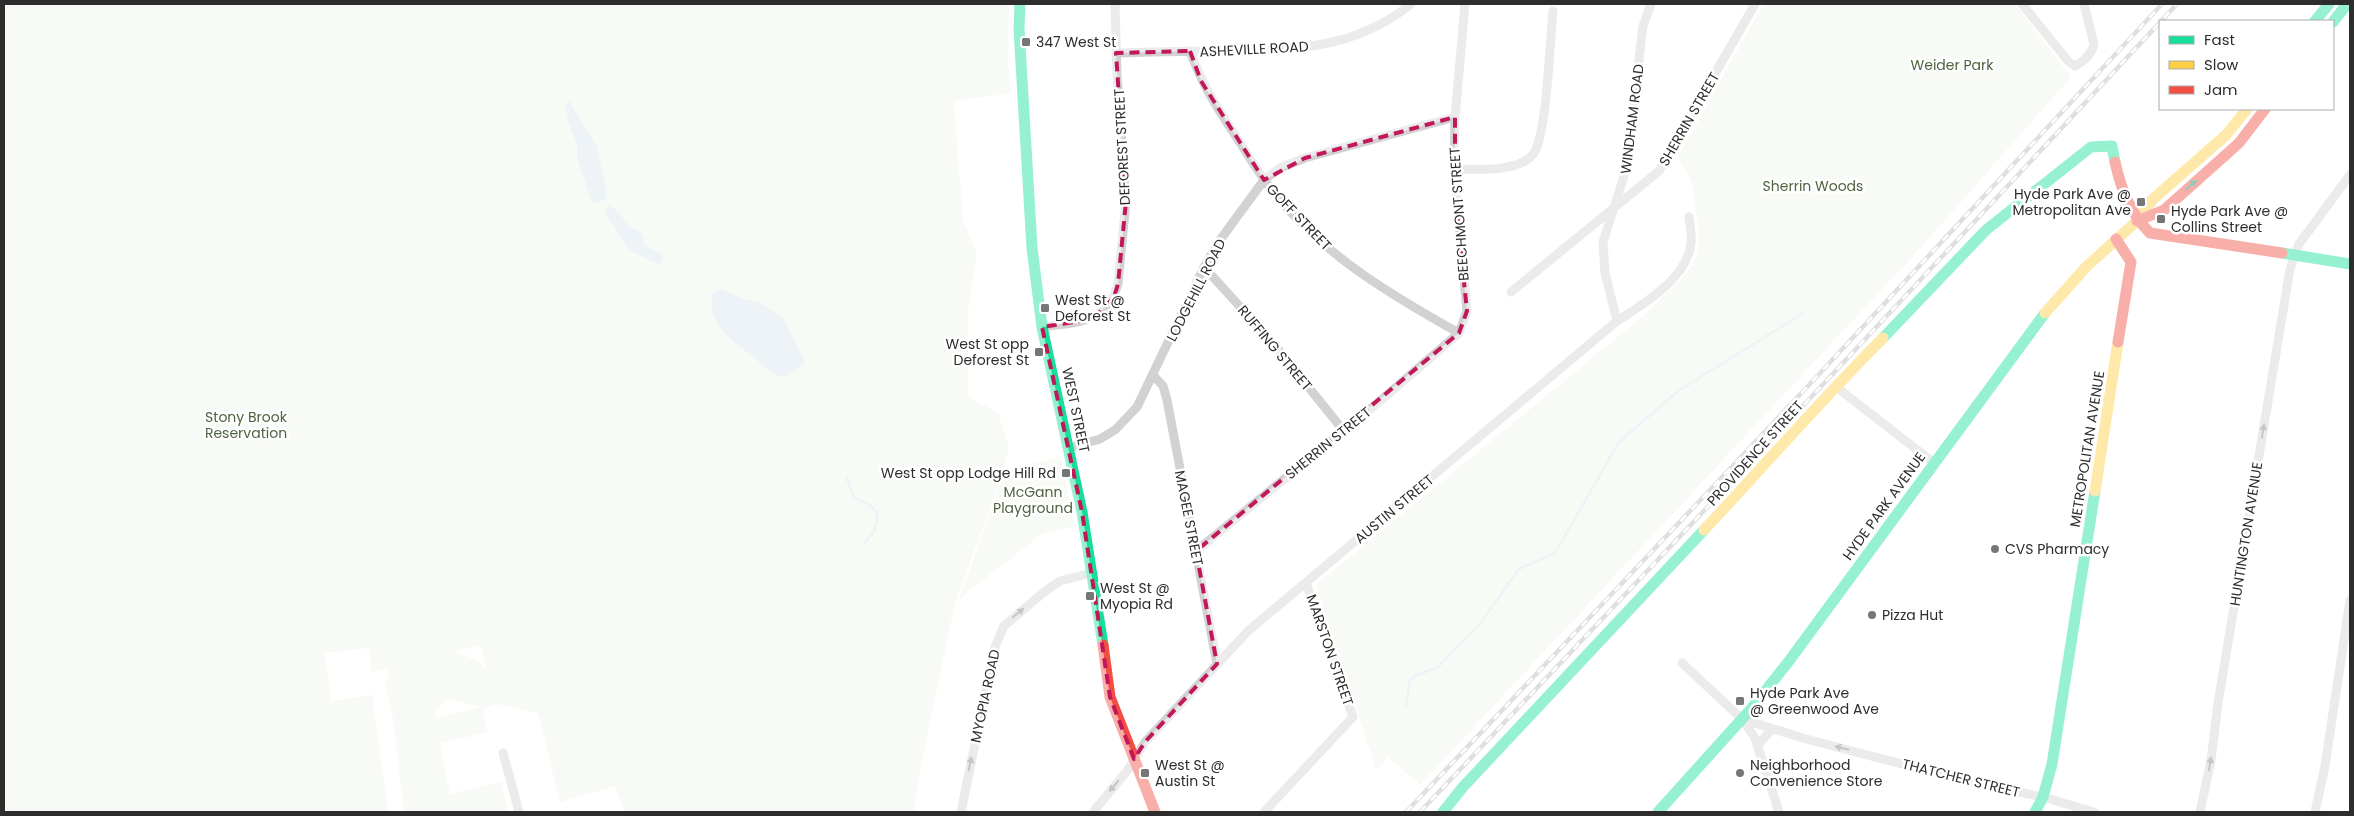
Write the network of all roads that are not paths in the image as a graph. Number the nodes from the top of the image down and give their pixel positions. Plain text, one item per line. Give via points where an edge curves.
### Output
1 (1020, 4) edge
2 (1115, 4) edge
3 (1411, 4) edge
4 (1465, 4) edge
5 (1650, 4) edge
6 (1755, 4) edge
7 (2022, 4) edge
8 (2084, 4) edge
9 (2329, 4) edge
10 (2347, 4) edge
11 (1553, 11) dead end
12 (2317, 20) edge
13 (2334, 21) edge
14 (1190, 51) junction
15 (1116, 52) junction
16 (2246, 110) edge
17 (2264, 110) edge
18 (1455, 117) junction
19 (1454, 168) junction
20 (2350, 175) edge
21 (1264, 180) junction
22 (1614, 209) junction
23 (1689, 217) dead end
24 (2137, 221) junction
25 (2116, 239) junction
26 (2295, 255) junction
27 (2350, 264) edge
28 (1204, 267) junction
29 (1511, 292) dead end
30 (1617, 321) junction
31 (1042, 327) junction
32 (1459, 333) junction
33 (1154, 376) junction
34 (1835, 386) junction
35 (1343, 430) junction
36 (1069, 448) junction
37 (1934, 463) junction
38 (1196, 551) junction
39 (1092, 572) junction
40 (1306, 583) junction
41 (2350, 600) edge
42 (2346, 658) edge
43 (1682, 663) dead end
44 (1217, 664) junction
45 (1742, 719) junction
46 (1772, 729) junction
47 (1758, 745) junction
48 (503, 753) dead end
49 (1134, 759) junction
50 (2043, 797) junction
51 (1446, 811) edge
52 (519, 812) edge
53 (961, 812) edge
54 (1093, 812) edge
55 (1156, 812) edge
56 (1264, 812) edge
57 (1658, 812) edge
58 (1779, 812) edge
59 (2035, 812) edge
60 (2094, 812) edge
61 (2200, 812) edge
62 (2316, 812) edge

1 - 31 street, WEST STREET via 1029,204
2 - 15 street, DEFOREST STREET
3 - 14 street, ASHEVILLE ROAD via 1387,22 1331,44 1287,50
4 - 18 street, BEECHMONT STREET
5 - 22 street, WINDHAM ROAD via 1643,26 1626,170
6 - 22 street, SHERRIN STREET via 1663,166
7 - 8 street via 2075,66 2093,50 2094,44
9 - 12 street
10 - 13 street
11 - 19 street via 1543,118 1534,154 1522,163 1497,169
14 - 15 street, ASHEVILLE ROAD
14 - 21 street, GOFF STREET via 1201,81
15 - 31 street, DEFOREST STREET via 1126,201 1118,284 1114,297 1093,319
16 - 24 street, HYDE PARK AVENUE via 2226,135 2152,200
24 -> 17 street, HYDE PARK AVENUE via 2164,210 2239,143
18 - 19 street, BEECHMONT STREET
18 - 21 street, LODGEHILL ROAD via 1305,158 1280,168
19 - 32 street, BEECHMONT STREET via 1467,311
20 - 26 street, HUNTINGTON AVENUE via 2298,244
21 - 28 street, LODGEHILL ROAD
21 - 32 street, GOFF STREET via 1331,251 1392,295
22 - 29 street, SHERRIN STREET
22 - 30 street, WINDHAM ROAD via 1605,233 1603,260
23 - 30 street, AUSTIN STREET via 1691,244 1685,264 1664,287
24 - 25 street, HYDE PARK AVENUE
24 - 26 street via 2150,233
24 - 34 street, PROVIDENCE STREET via 2127,202 2112,146 2091,147 1986,230 1907,316
25 - 37 street, HYDE PARK AVENUE via 2037,322
25 - 50 street, METROPOLITAN AVENUE via 2131,262 2052,764
26 - 27 street
61 -> 26 street, HUNTINGTON AVENUE via 2273,367
28 - 33 street, LODGEHILL ROAD
28 - 35 street, RUFFING STREET
30 - 40 street, AUSTIN STREET
31 - 36 street, WEST STREET
32 - 35 street, SHERRIN STREET
33 - 36 street, LODGEHILL ROAD via 1138,407 1115,430 1100,439
33 - 38 street, MAGEE STREET via 1163,386 1167,400
34 - 37 street
34 - 51 street, PROVIDENCE STREET via 1776,456 1607,632 1463,787
35 - 38 street, SHERRIN STREET
36 - 39 street, WEST STREET
37 - 45 street, HYDE PARK AVENUE via 1789,661
38 - 44 street, MAGEE STREET
39 - 49 street, WEST STREET via 1110,697
53 -> 39 street, MYOPIA ROAD via 995,647 1004,626 1060,582
40 - 44 street, AUSTIN STREET via 1254,625
40 - 56 street, MARSTON STREET via 1353,717
41 - 42 street
42 - 62 street
43 - 45 street
44 - 49 street, AUSTIN STREET via 1145,742
45 - 46 street, THATCHER STREET
45 - 47 street
45 - 57 street, HYDE PARK AVENUE
46 - 47 street
50 -> 46 street, THATCHER STREET via 1975,783
47 - 58 street
48 - 52 street
49 -> 54 street, AUSTIN STREET
49 - 55 street, WEST STREET
50 - 59 street, METROPOLITAN AVENUE
50 - 60 street, THATCHER STREET

